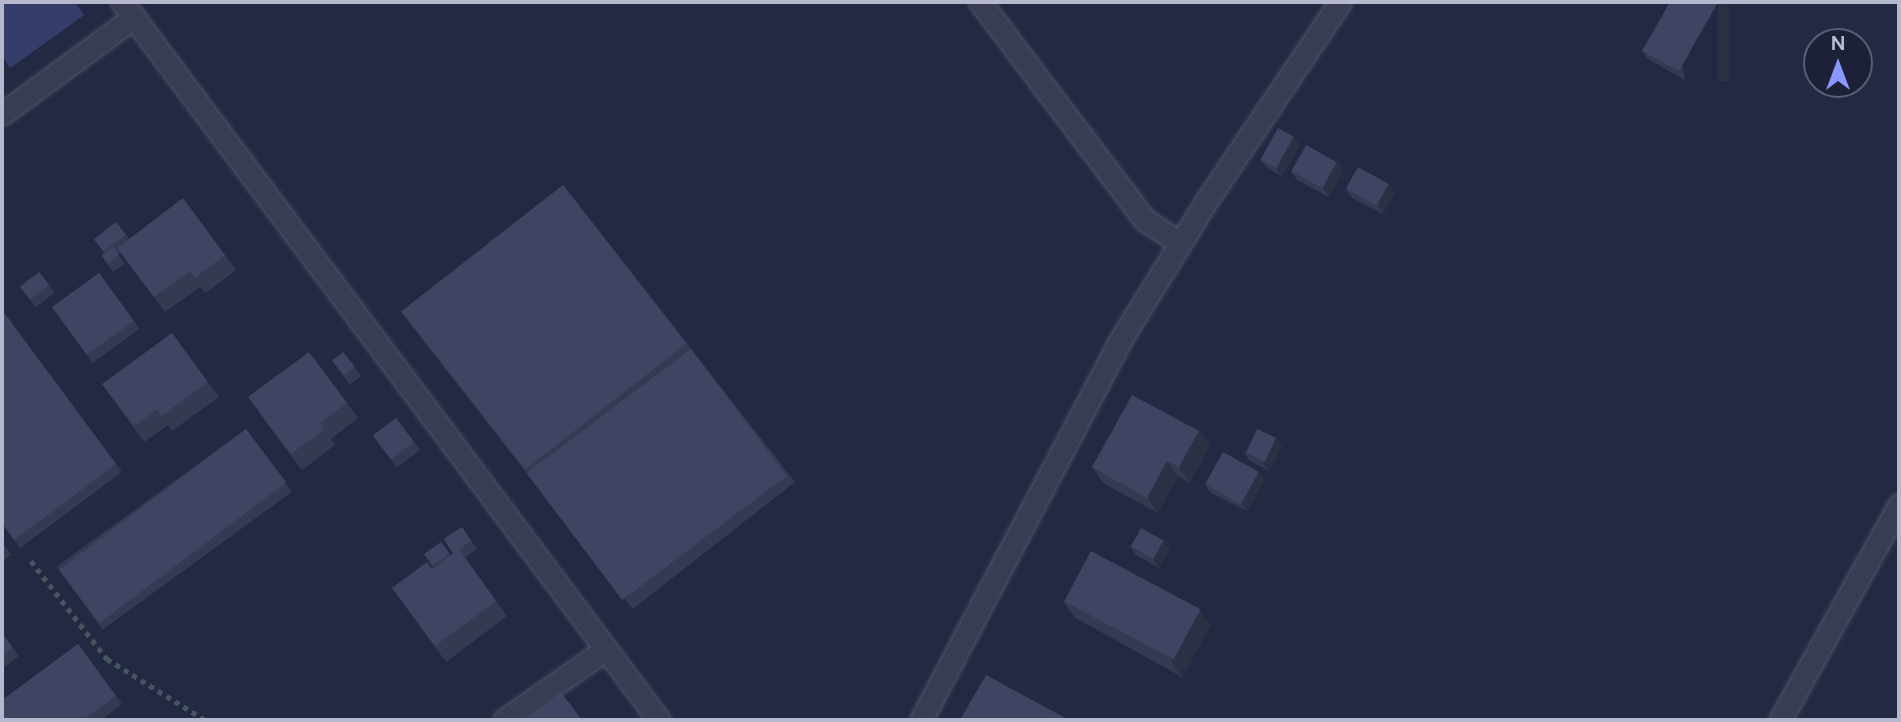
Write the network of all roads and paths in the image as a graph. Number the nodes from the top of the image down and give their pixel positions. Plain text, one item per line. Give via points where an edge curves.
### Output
1 (980, 2) edge
2 (1340, 2) edge
3 (128, 9) edge
4 (2, 114) edge
5 (1180, 243) junction
6 (1899, 505) edge
7 (31, 561) dead end
8 (606, 649) junction
9 (205, 720) edge
10 (504, 720) edge
11 (659, 720) edge
12 (920, 720) edge
13 (1780, 720) edge

1 - 5 street via 1145,220
2 - 5 street
3 - 4 street
3 - 8 street
5 - 12 street via 1078,416
6 - 13 street
7 - 9 path via 107,659
8 - 10 street
8 - 11 street

